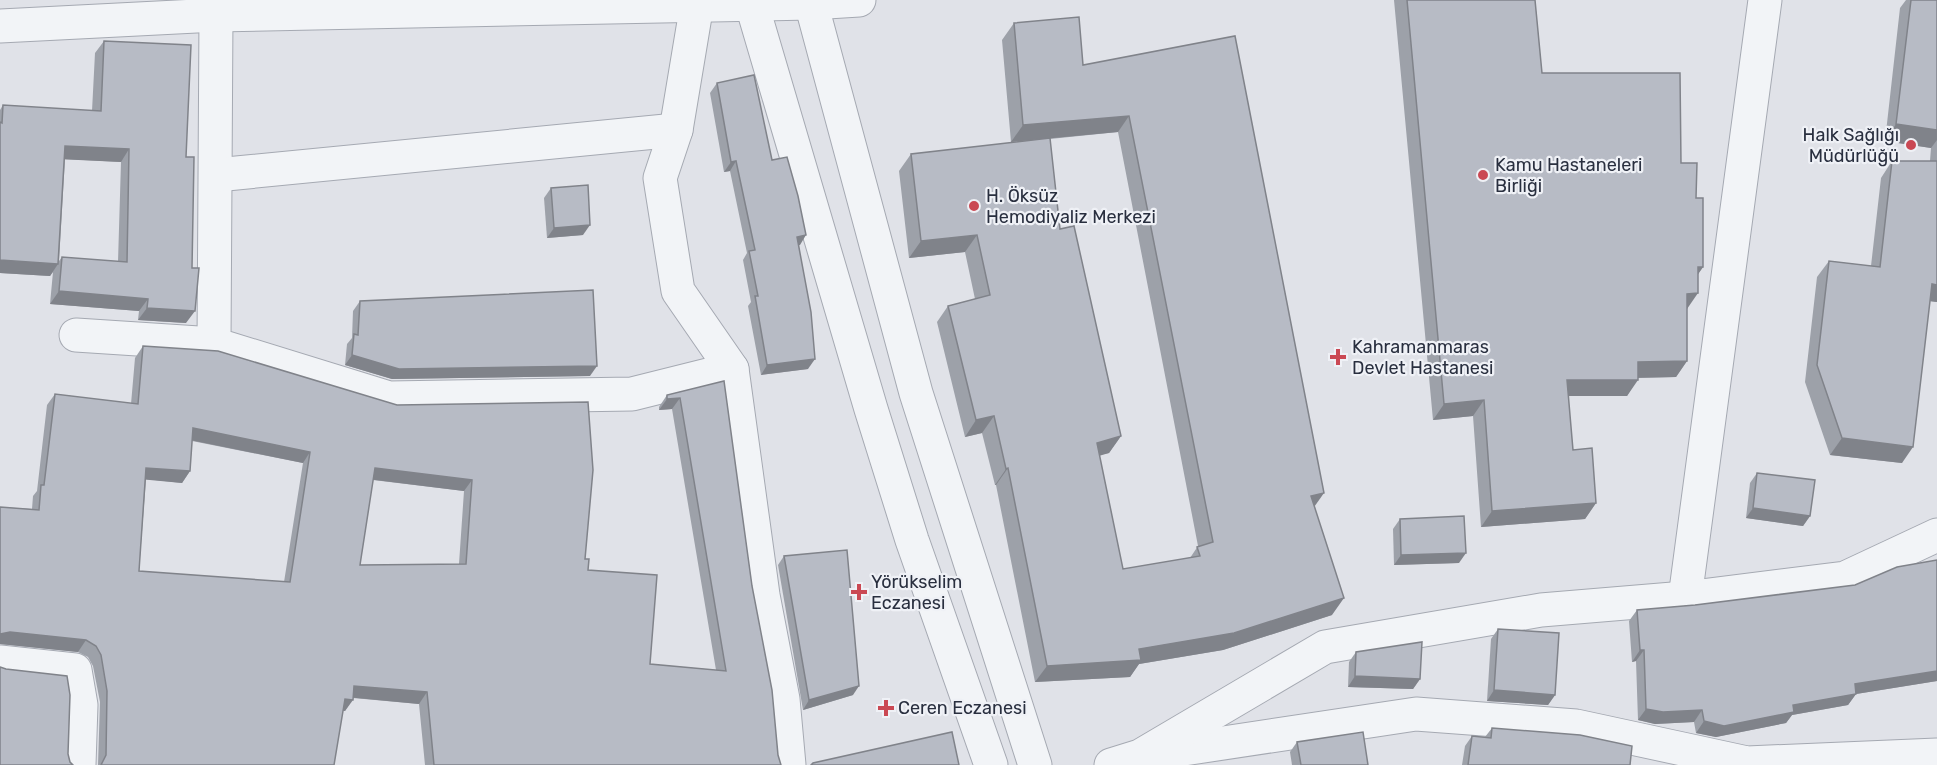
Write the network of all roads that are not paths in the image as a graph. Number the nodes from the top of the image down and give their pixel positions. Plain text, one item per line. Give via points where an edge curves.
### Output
1 (858, 0) edge
2 (1765, 0) edge
3 (704, 3) edge
4 (811, 3) junction
5 (752, 4) junction
6 (105, 10) edge
7 (216, 15) junction
8 (0, 26) edge
9 (676, 130) junction
10 (216, 175) junction
11 (76, 335) dead end
12 (214, 344) junction
13 (732, 369) junction
14 (1937, 535) edge
15 (1685, 598) junction
16 (0, 662) edge
17 (1937, 754) edge
18 (1126, 760) edge
19 (79, 765) edge
20 (789, 765) edge
21 (991, 765) edge
22 (1035, 765) edge

1 - 4 street
2 - 15 street
3 - 5 street
3 - 7 street
3 - 9 street
4 - 5 street
4 - 22 street via 916,393
5 - 21 street via 871,409 916,552
6 - 7 street
6 - 8 street
7 - 10 street
9 - 10 street
9 - 13 street via 660,178 678,291
10 - 12 street
11 - 12 street
12 - 13 street via 389,398 632,394
13 - 20 street via 763,595 783,699
14 - 15 street via 1845,578
15 - 18 street via 1541,610 1325,647
16 - 19 street via 75,670 81,705
17 - 18 street via 1747,763 1576,726 1416,714

